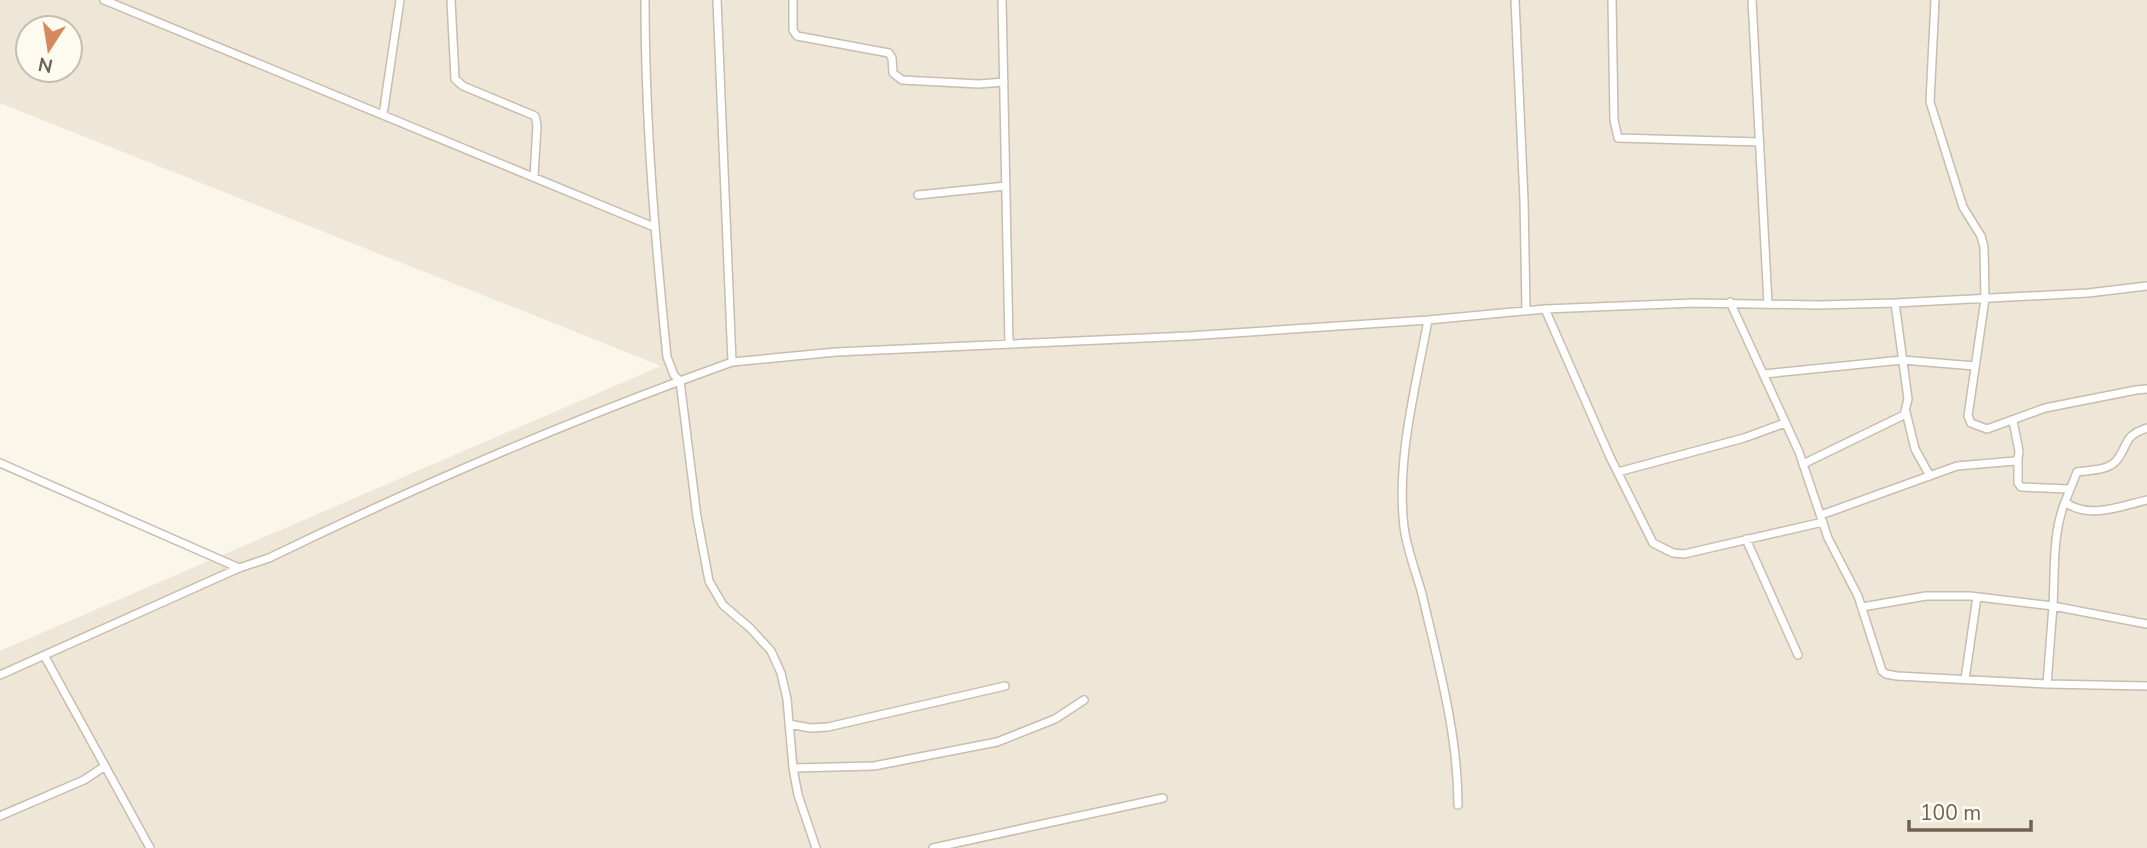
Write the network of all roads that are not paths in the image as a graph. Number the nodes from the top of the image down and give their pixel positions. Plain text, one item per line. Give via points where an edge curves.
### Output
1 (104, 0) edge
2 (400, 0) edge
3 (451, 0) edge
4 (645, 0) edge
5 (717, 0) edge
6 (793, 0) edge
7 (1002, 0) edge
8 (1516, 0) edge
9 (1612, 0) edge
10 (1752, 0) edge
11 (1935, 0) edge
12 (1004, 82) junction
13 (383, 114) junction
14 (1759, 142) junction
15 (534, 177) junction
16 (1006, 186) junction
17 (918, 195) dead end
18 (654, 227) junction
19 (2147, 286) edge
20 (1985, 299) junction
21 (1730, 302) junction
22 (1895, 303) junction
23 (1768, 304) junction
24 (1545, 309) junction
25 (1526, 310) junction
26 (1428, 320) junction
27 (1009, 343) junction
28 (1902, 360) junction
29 (732, 362) junction
30 (1975, 366) junction
31 (1764, 374) junction
32 (680, 381) junction
33 (2147, 389) edge
34 (1906, 412) junction
35 (2013, 421) junction
36 (1785, 423) junction
37 (2147, 428) edge
38 (2018, 459) junction
39 (0, 463) edge
40 (1803, 464) junction
41 (1618, 472) junction
42 (1930, 476) junction
43 (2069, 489) junction
44 (2147, 500) edge
45 (2065, 502) junction
46 (1822, 519) junction
47 (1746, 539) junction
48 (239, 568) junction
49 (1977, 597) junction
50 (2053, 606) junction
51 (1862, 607) junction
52 (2147, 624) edge
53 (1798, 654) dead end
54 (44, 657) junction
55 (0, 675) edge
56 (1965, 679) junction
57 (2047, 684) junction
58 (1005, 686) dead end
59 (2147, 686) edge
60 (1084, 700) dead end
61 (789, 724) junction
62 (105, 766) junction
63 (793, 768) junction
64 (1163, 798) dead end
65 (1458, 805) dead end
66 (0, 816) edge
67 (150, 848) edge
68 (816, 848) edge
69 (933, 848) edge

1 - 13 street
2 - 13 street
3 - 15 street via 454,79 535,116
4 - 18 street
5 - 29 street
6 - 12 street via 797,36 889,53 893,73 902,80
7 - 12 street
8 - 25 street
9 - 14 street via 1618,138
10 - 14 street
11 - 20 street via 1930,102 1963,207 1981,236
12 - 16 street
13 - 15 street
14 - 23 street
15 - 18 street
16 - 17 street
16 - 27 street
18 - 32 street via 667,357
19 - 20 street
20 - 22 street
20 - 30 street
21 - 23 street
21 - 24 street
21 - 31 street
22 - 23 street
22 - 28 street
24 - 25 street
24 - 41 street
25 - 26 street
26 - 27 street
26 - 65 street via 1410,420 1404,524 1457,758
27 - 29 street
28 - 30 street
28 - 31 street
28 - 34 street
29 - 32 street
30 - 35 street via 1971,423 1987,429
31 - 36 street
32 - 48 street via 594,413
32 - 61 street via 709,581 723,605 771,651 781,673
33 - 35 street via 2045,408
34 - 40 street
34 - 42 street via 1915,449
35 - 38 street
36 - 40 street
36 - 41 street
37 - 43 street via 2129,439 2108,467 2077,472
38 - 42 street via 1967,464
38 - 43 street via 2021,487
39 - 48 street
40 - 46 street
41 - 47 street via 1653,543 1663,549 1684,554
42 - 46 street
43 - 45 street
44 - 45 street via 2084,511
45 - 50 street via 2056,540
46 - 47 street
46 - 51 street
47 - 53 street
48 - 54 street
49 - 50 street
49 - 51 street via 1916,596
49 - 56 street
50 - 52 street
50 - 57 street
51 - 56 street via 1886,674
54 - 55 street
54 - 62 street
56 - 57 street
57 - 59 street
58 - 61 street via 828,727
60 - 63 street via 1055,719 997,742 874,766
61 - 63 street
62 - 66 street via 84,780
62 - 67 street
63 - 68 street
64 - 69 street

